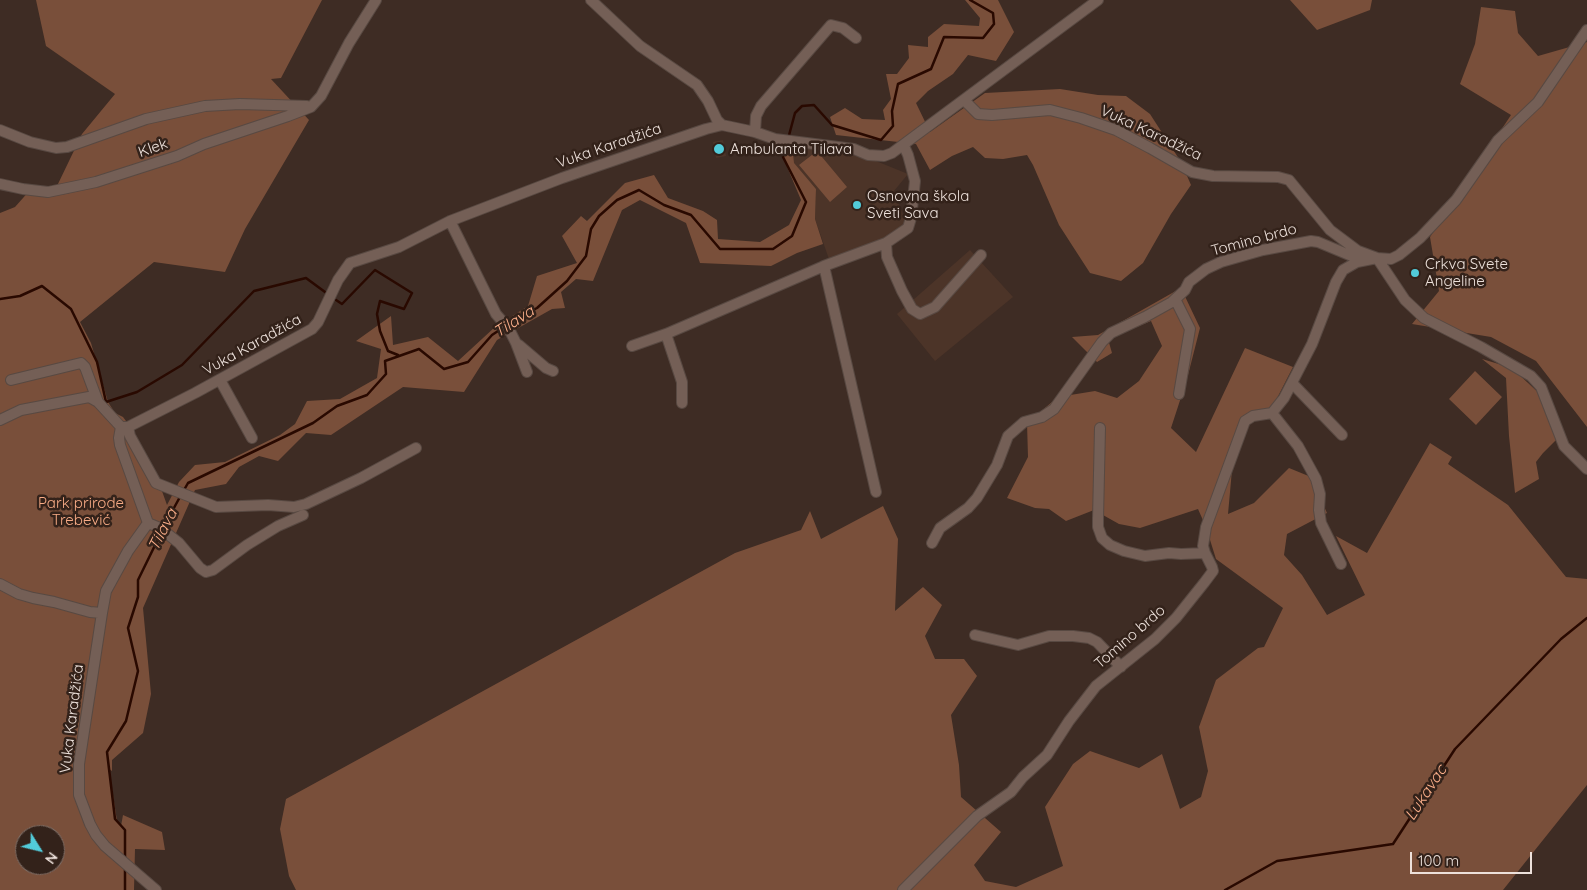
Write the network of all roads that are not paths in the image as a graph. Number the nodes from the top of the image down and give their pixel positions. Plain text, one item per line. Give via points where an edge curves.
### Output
1 (376, 0) edge
2 (591, 0) edge
3 (1098, 0) edge
4 (1586, 36) edge
5 (856, 38) dead end
6 (964, 100) junction
7 (311, 107) junction
8 (722, 126) junction
9 (0, 130) edge
10 (755, 132) junction
11 (904, 146) junction
12 (0, 184) edge
13 (450, 221) junction
14 (886, 243) junction
15 (981, 255) dead end
16 (1377, 258) junction
17 (824, 266) junction
18 (1175, 299) junction
19 (666, 334) junction
20 (516, 342) junction
21 (632, 346) dead end
22 (553, 371) dead end
23 (527, 372) dead end
24 (11, 380) dead end
25 (220, 380) junction
26 (1292, 384) junction
27 (1178, 394) dead end
28 (98, 402) junction
29 (682, 403) dead end
30 (1272, 413) junction
31 (0, 420) edge
32 (124, 427) junction
33 (1100, 428) dead end
34 (1342, 435) dead end
35 (252, 438) dead end
36 (416, 448) dead end
37 (1587, 469) edge
38 (876, 492) dead end
39 (303, 514) dead end
40 (148, 523) junction
41 (932, 543) dead end
42 (1205, 553) junction
43 (1341, 564) dead end
44 (0, 584) edge
45 (102, 613) junction
46 (975, 634) dead end
47 (1121, 667) junction
48 (156, 890) edge
49 (902, 890) edge

1 - 7 street via 324,92
2 - 8 street via 640,46 697,86
3 - 6 street, Vuka Karadžića
4 - 16 street via 1538,102 1498,140 1450,206 1420,238 1391,259
5 - 10 street via 843,28 831,25 761,106 756,116
6 - 11 street, Vuka Karadžića
6 - 16 street, Vuka Karadžića via 978,114 1050,110 1081,118 1116,130 1192,172 1289,180 1330,230 1358,251
7 - 9 street, Klek via 280,104 205,106 146,119 56,148
7 - 12 street, Klek via 96,182 48,192
8 - 10 street, Vuka Karadžića
8 - 13 street, Vuka Karadžića via 562,178
10 - 11 street, Vuka Karadžića via 775,139 854,149 876,156 884,156
11 - 14 street via 915,181 912,218 908,228
13 - 20 street via 496,314
13 - 25 street, Vuka Karadžića via 399,247 350,263 312,329
14 - 15 street via 887,258 902,291 912,309 920,314 935,307
14 - 17 street
16 - 18 street, Tomino brdo via 1354,257 1318,242 1263,250 1221,262 1206,270 1189,282
16 - 26 street via 1357,262 1343,270
16 - 37 street via 1405,300 1424,318 1531,376 1541,387 1564,446
17 - 19 street
17 - 38 street
18 - 27 street via 1190,329
18 - 41 street, Tomino brdo via 1111,333 1054,409 1042,417 1024,422 1008,436 997,465 977,498 940,528
19 - 21 street
19 - 29 street via 682,382
20 - 22 street
20 - 23 street
24 - 28 street via 81,363
25 - 32 street, Vuka Karadžića
25 - 35 street
26 - 30 street
26 - 34 street
28 - 31 street via 89,397 37,406
28 - 32 street
30 - 42 street, Tomino brdo via 1253,416 1245,421 1206,527
30 - 43 street via 1298,446 1316,479 1321,523
32 - 36 street via 156,484 216,507 294,507 306,504
32 - 40 street via 118,438
33 - 42 street via 1098,527 1102,538 1124,551 1145,556
39 - 40 street via 278,526 206,572 179,543
40 - 45 street, Vuka Karadžića via 106,591
42 - 47 street, Tomino brdo via 1213,572 1155,640
44 - 45 street via 33,598
45 - 48 street, Vuka Karadžića via 79,764 79,795 96,835
46 - 47 street via 1018,645 1049,636 1089,638 1098,642
47 - 49 street, Tomino brdo via 1096,686 1047,755 1011,792 978,816

